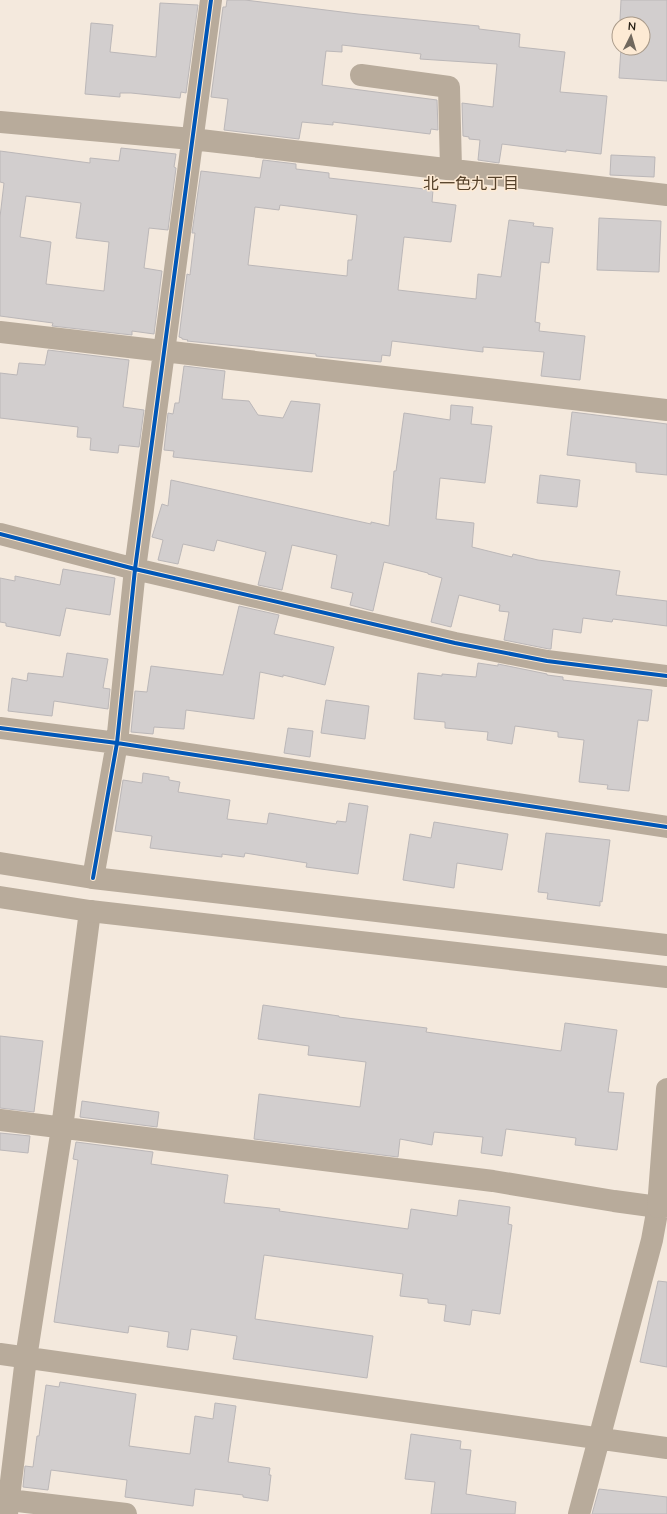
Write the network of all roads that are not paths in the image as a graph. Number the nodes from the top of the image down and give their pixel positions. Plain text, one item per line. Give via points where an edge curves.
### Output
1 (211, 0) edge
2 (361, 75) dead end
3 (0, 122) edge
4 (192, 139) junction
5 (451, 169) junction
6 (667, 195) edge
7 (0, 332) edge
8 (164, 351) junction
9 (667, 410) edge
10 (0, 534) edge
11 (135, 569) junction
12 (667, 676) edge
13 (0, 728) edge
14 (117, 743) junction
15 (667, 827) edge
16 (0, 863) edge
17 (93, 878) junction
18 (0, 897) edge
19 (90, 912) junction
20 (667, 945) edge
21 (667, 977) edge
22 (667, 1089) edge
23 (0, 1120) edge
24 (62, 1128) junction
25 (662, 1207) edge
26 (0, 1354) edge
27 (26, 1358) junction
28 (600, 1437) junction
29 (667, 1448) edge
30 (8, 1507) edge
31 (126, 1514) edge
32 (579, 1514) edge

1 - 4 street
2 - 5 street via 449,87
3 - 4 street
4 - 5 street
4 - 8 street
5 - 6 street
7 - 8 street
8 - 9 street
8 - 11 street
10 - 11 street
11 - 12 street via 455,643 547,661
11 - 14 street
13 - 14 street
14 - 15 street
14 - 17 street
16 - 17 street
17 - 20 street
18 - 19 street
19 - 21 street
19 - 24 street
22 - 25 street
23 - 24 street
24 - 25 street via 493,1181
24 - 27 street
25 - 28 street
26 - 27 street
27 - 28 street
27 - 30 street
28 - 29 street
28 - 32 street
30 - 31 street

